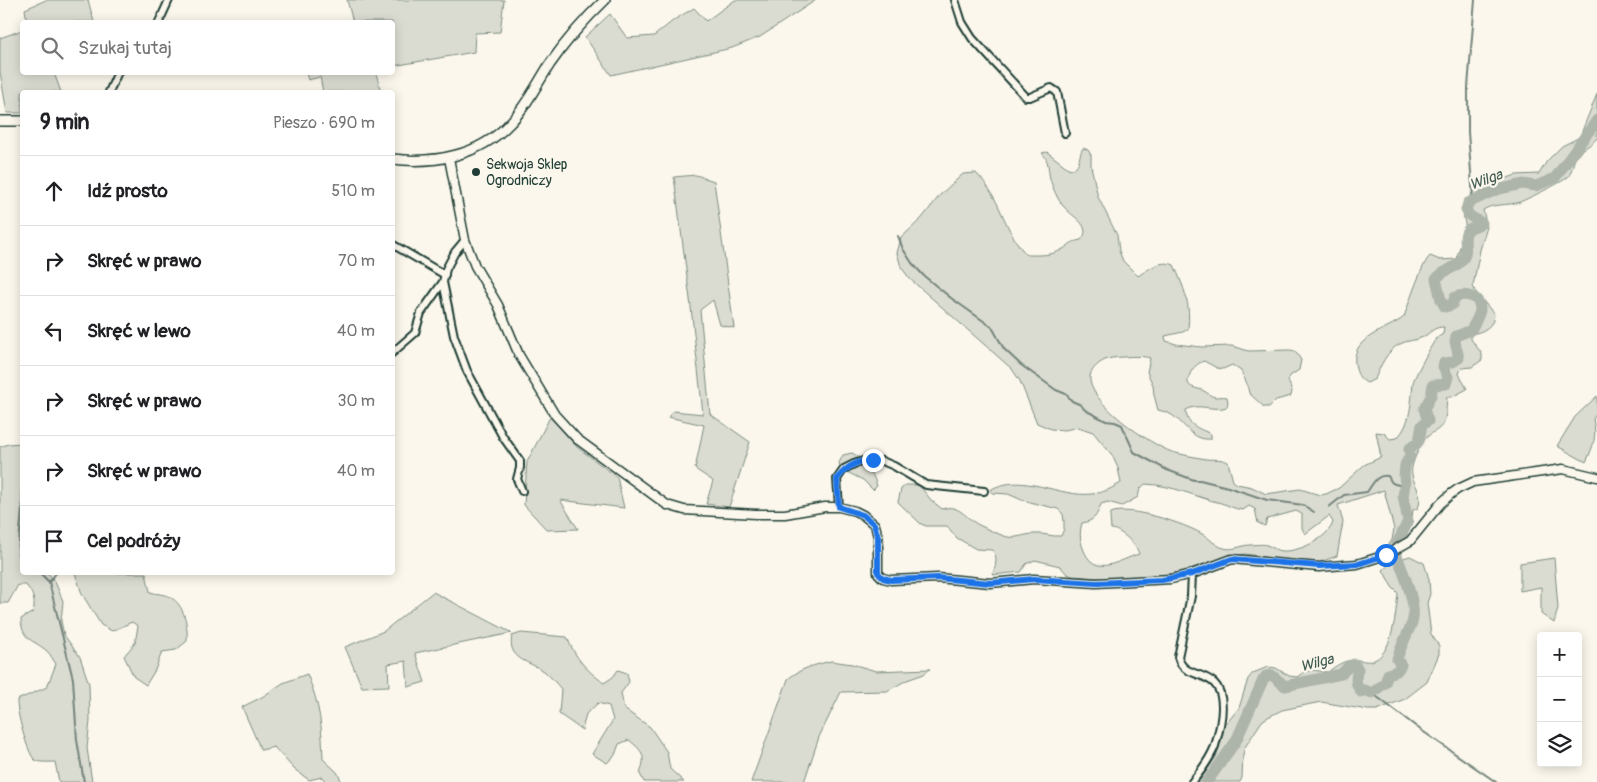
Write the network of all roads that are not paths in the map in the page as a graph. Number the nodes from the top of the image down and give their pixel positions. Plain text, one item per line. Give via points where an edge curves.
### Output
1 (169, 0) edge
2 (605, 0) edge
3 (955, 0) edge
4 (160, 20) edge
5 (117, 75) edge
6 (110, 90) edge
7 (0, 121) edge
8 (20, 121) edge
9 (1065, 133) dead end
10 (449, 158) junction
11 (395, 159) edge
12 (465, 240) junction
13 (395, 246) edge
14 (444, 275) junction
15 (443, 282) junction
16 (395, 351) edge
17 (1597, 477) edge
18 (522, 491) dead end
19 (984, 491) dead end
20 (839, 507) junction
21 (1192, 574) junction
22 (1192, 782) edge

1 - 4 street
2 - 10 main road via 564,46 508,125 475,149
3 - 9 street via 962,22 972,38 1026,97 1054,89
5 - 6 street
7 - 8 main road
10 - 11 main road
10 - 12 street
12 - 14 street
12 - 20 street via 519,356 555,415 577,439 624,475 668,505 684,510 776,514
13 - 14 street
14 - 15 street
15 - 16 street via 421,313 415,334
15 - 18 street via 461,357 503,437 520,461 517,479
17 - 21 street via 1563,469 1473,482 1458,488 1440,504 1410,542 1386,555 1358,564 1319,566 1232,559
19 - 20 street via 926,485 882,461 863,460 844,469 837,479
20 - 21 street via 863,515 874,524 878,537 878,573 891,580 938,578 990,583 1034,579 1096,583 1162,580
21 - 22 street via 1191,596 1178,657 1180,665 1213,682 1220,690 1222,702 1214,746 1202,771

